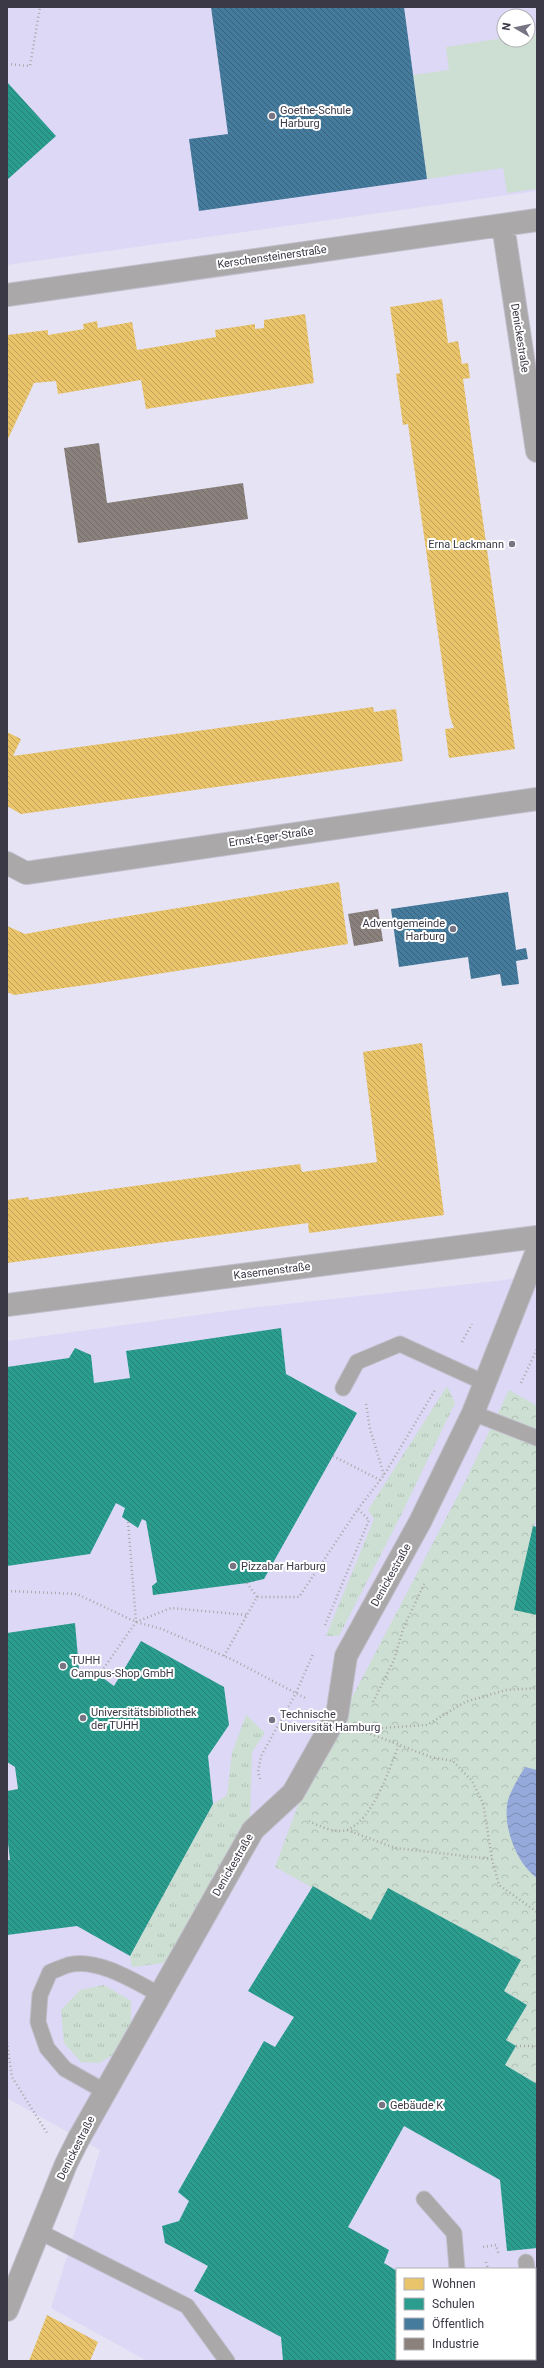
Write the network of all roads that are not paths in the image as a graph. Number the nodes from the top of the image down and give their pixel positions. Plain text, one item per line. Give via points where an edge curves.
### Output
1 (537, 220) edge
2 (503, 224) junction
3 (7, 295) edge
4 (537, 451) edge
5 (537, 799) edge
6 (7, 863) edge
7 (537, 1237) edge
8 (537, 1251) edge
9 (7, 1305) edge
10 (485, 1383) junction
11 (343, 1388) dead end
12 (473, 1413) junction
13 (537, 1438) edge
14 (160, 1995) junction
15 (106, 2092) junction
16 (424, 2199) dead end
17 (40, 2232) junction
18 (457, 2268) edge
19 (7, 2310) edge
20 (227, 2361) edge

1 - 2 street, Kerschensteinerstraße
2 - 3 street, Kerschensteinerstraße
2 - 4 street, Denickestraße
5 - 6 street, Ernst-Eger-Straße via 26,873
7 - 9 street, Kasernenstraße
8 - 10 street, Denickestraße
10 - 11 lane via 400,1344 357,1362
10 - 12 street, Denickestraße
12 - 13 lane
12 - 14 street, Denickestraße via 420,1522 346,1656 337,1715 293,1792 253,1830
14 - 15 street, Denickestraße
14 - 15 lane via 114,1971 91,1966 69,1965 50,1972 40,1996 38,2022 47,2048 65,2069
15 - 17 street, Denickestraße via 66,2164
16 - 18 lane via 454,2233
17 - 19 street, Denickestraße
17 - 20 lane via 187,2306

